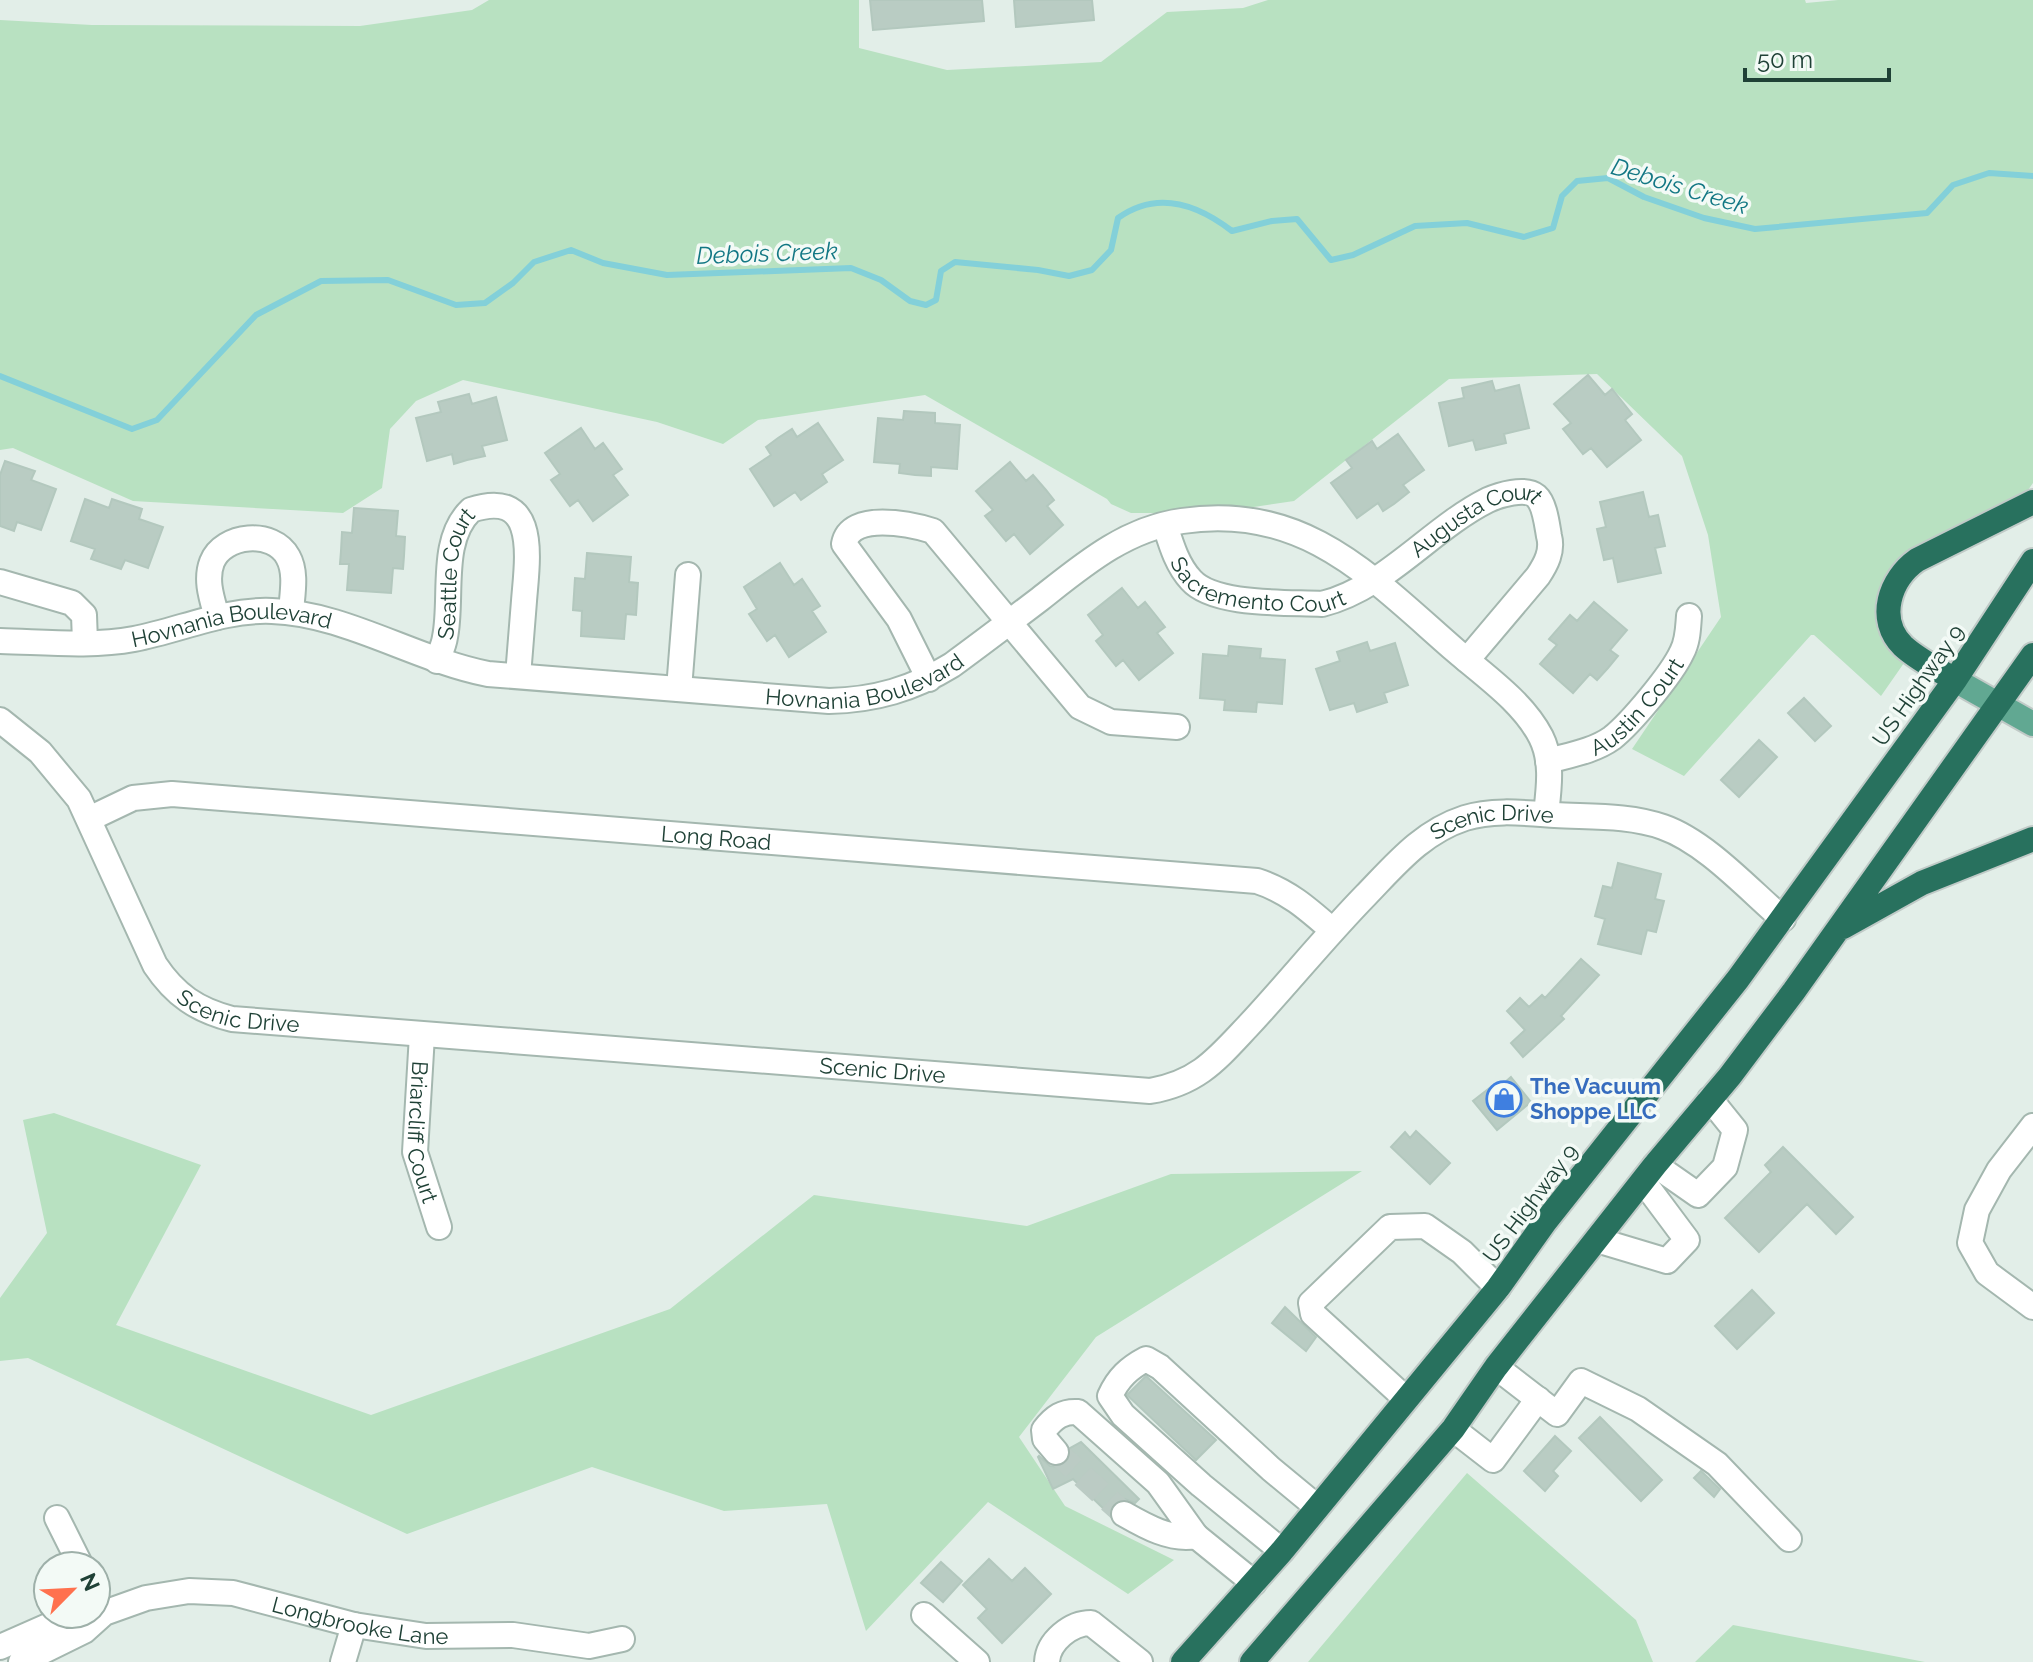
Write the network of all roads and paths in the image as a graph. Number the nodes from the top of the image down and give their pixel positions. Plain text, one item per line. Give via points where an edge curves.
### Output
1 (2033, 502) edge
2 (1165, 525) junction
3 (2033, 561) edge
4 (688, 575) dead end
5 (1374, 580) junction
6 (0, 582) edge
7 (291, 612) junction
8 (1689, 616) dead end
9 (217, 617) junction
10 (1010, 621) junction
11 (0, 641) edge
12 (85, 642) junction
13 (2033, 655) edge
14 (1467, 660) junction
15 (437, 661) junction
16 (518, 676) junction
17 (929, 679) junction
18 (1955, 680) junction
19 (679, 689) junction
20 (1999, 704) junction
21 (0, 720) edge
22 (2033, 724) edge
23 (1177, 727) dead end
24 (1548, 761) junction
25 (1546, 814) junction
26 (89, 819) junction
27 (2033, 839) edge
28 (1783, 919) junction
29 (1332, 930) junction
30 (1837, 930) junction
31 (422, 1035) junction
32 (1710, 1099) junction
33 (2033, 1126) edge
34 (1649, 1173) junction
35 (439, 1227) dead end
36 (1597, 1240) junction
37 (1498, 1288) junction
38 (2033, 1307) edge
39 (1496, 1367) junction
40 (1406, 1399) junction
41 (1538, 1399) junction
42 (1453, 1429) junction
43 (1056, 1452) tunnel mouth
44 (1317, 1507) junction
45 (1124, 1514) tunnel mouth
46 (57, 1518) dead end
47 (1196, 1536) junction
48 (1789, 1539) dead end
49 (73, 1550) edge
50 (1282, 1551) junction
51 (1254, 1583) junction
52 (112, 1605) edge
53 (924, 1615) dead end
54 (354, 1625) junction
55 (39, 1630) edge
56 (85, 1630) edge
57 (622, 1639) dead end
58 (0, 1647) edge
59 (21, 1662) edge
60 (343, 1662) edge
61 (977, 1662) edge
62 (1047, 1662) edge
63 (1140, 1662) edge
64 (1183, 1662) edge
65 (1252, 1662) edge

1 - 18 highway via 1917,560 1894,583 1889,617 1901,644
2 - 5 street, Hovnania Boulevard via 1210,518 1261,522 1318,541
2 - 5 street, Sacremento Court via 1191,581 1222,597 1322,604
2 - 10 street, Hovnania Boulevard via 1109,547
3 - 18 highway, US Highway 9
4 - 19 street
5 - 14 street, Hovnania Boulevard
5 - 14 street, Augusta Court via 1491,499 1535,495 1551,545 1546,562
6 - 12 street via 72,603 84,615
7 - 9 street, Hovnania Boulevard
7 - 9 street via 289,559 270,542 250,538 221,547 212,561 209,575
7 - 15 street, Hovnania Boulevard
8 - 24 street, Austin Court via 1683,650 1673,668 1624,726 1587,751
9 - 12 street, Hovnania Boulevard via 138,638
10 - 17 street, Hovnania Boulevard
10 - 17 street via 933,531 882,522 851,531 844,544 899,619
10 - 23 street via 1080,707 1111,722
11 - 12 street, Hovnania Boulevard
13 - 20 highway
14 - 24 street, Hovnania Boulevard via 1530,719
15 - 16 street, Hovnania Boulevard
15 - 16 street, Seattle Court via 445,638 459,526 471,510 498,506 516,515 528,538
16 - 19 street, Hovnania Boulevard
17 - 19 street, Hovnania Boulevard via 856,701
18 - 20 main road
18 - 28 highway, US Highway 9
20 - 22 main road
20 - 30 highway
21 - 26 street, Scenic Drive via 57,770
24 - 25 street, Hovnania Boulevard
25 - 28 street, Scenic Drive via 1644,822 1678,833
25 - 29 street, Scenic Drive via 1497,812 1438,829 1407,852
26 - 29 street, Long Road via 133,798 172,794 1257,881 1296,898
26 - 31 street, Scenic Drive via 155,965 167,984 191,1004 232,1019
27 - 30 highway via 1922,883
28 - 37 highway, US Highway 9
29 - 31 street, Scenic Drive via 1210,1066 1184,1082 1150,1091
30 - 32 highway
31 - 35 street, Briarcliff Court via 415,1152
32 - 34 highway
32 - 34 street via 1735,1130 1725,1167 1698,1195
33 - 38 street via 1977,1210 1970,1243 1987,1273
34 - 36 highway
34 - 36 street via 1687,1240 1667,1261
36 - 39 highway
37 - 40 highway, US Highway 9
37 - 40 street via 1462,1252 1425,1226 1390,1227 1311,1303 1313,1314
39 - 41 street
39 - 42 highway
40 - 44 highway, US Highway 9
41 - 42 street via 1493,1460
41 - 48 street via 1557,1414 1581,1381 1638,1409 1717,1464
42 - 65 highway
43 - 47 street via 1044,1430 1067,1411 1078,1412 1158,1483
44 - 50 highway, US Highway 9
44 - 50 street via 1160,1367 1146,1359 1116,1383 1110,1396 1123,1415
45 - 47 street via 1176,1536
46 - 49 street
47 - 51 street
50 - 51 highway, US Highway 9
51 - 64 highway, US Highway 9
52 - 54 street, Longbrooke Lane via 213,1591
53 - 61 street
54 - 57 street, Longbrooke Lane via 426,1636 513,1635 589,1646
54 - 60 street
55 - 58 street
56 - 59 street, Longbrooke Lane
62 - 63 street via 1061,1636 1091,1623

